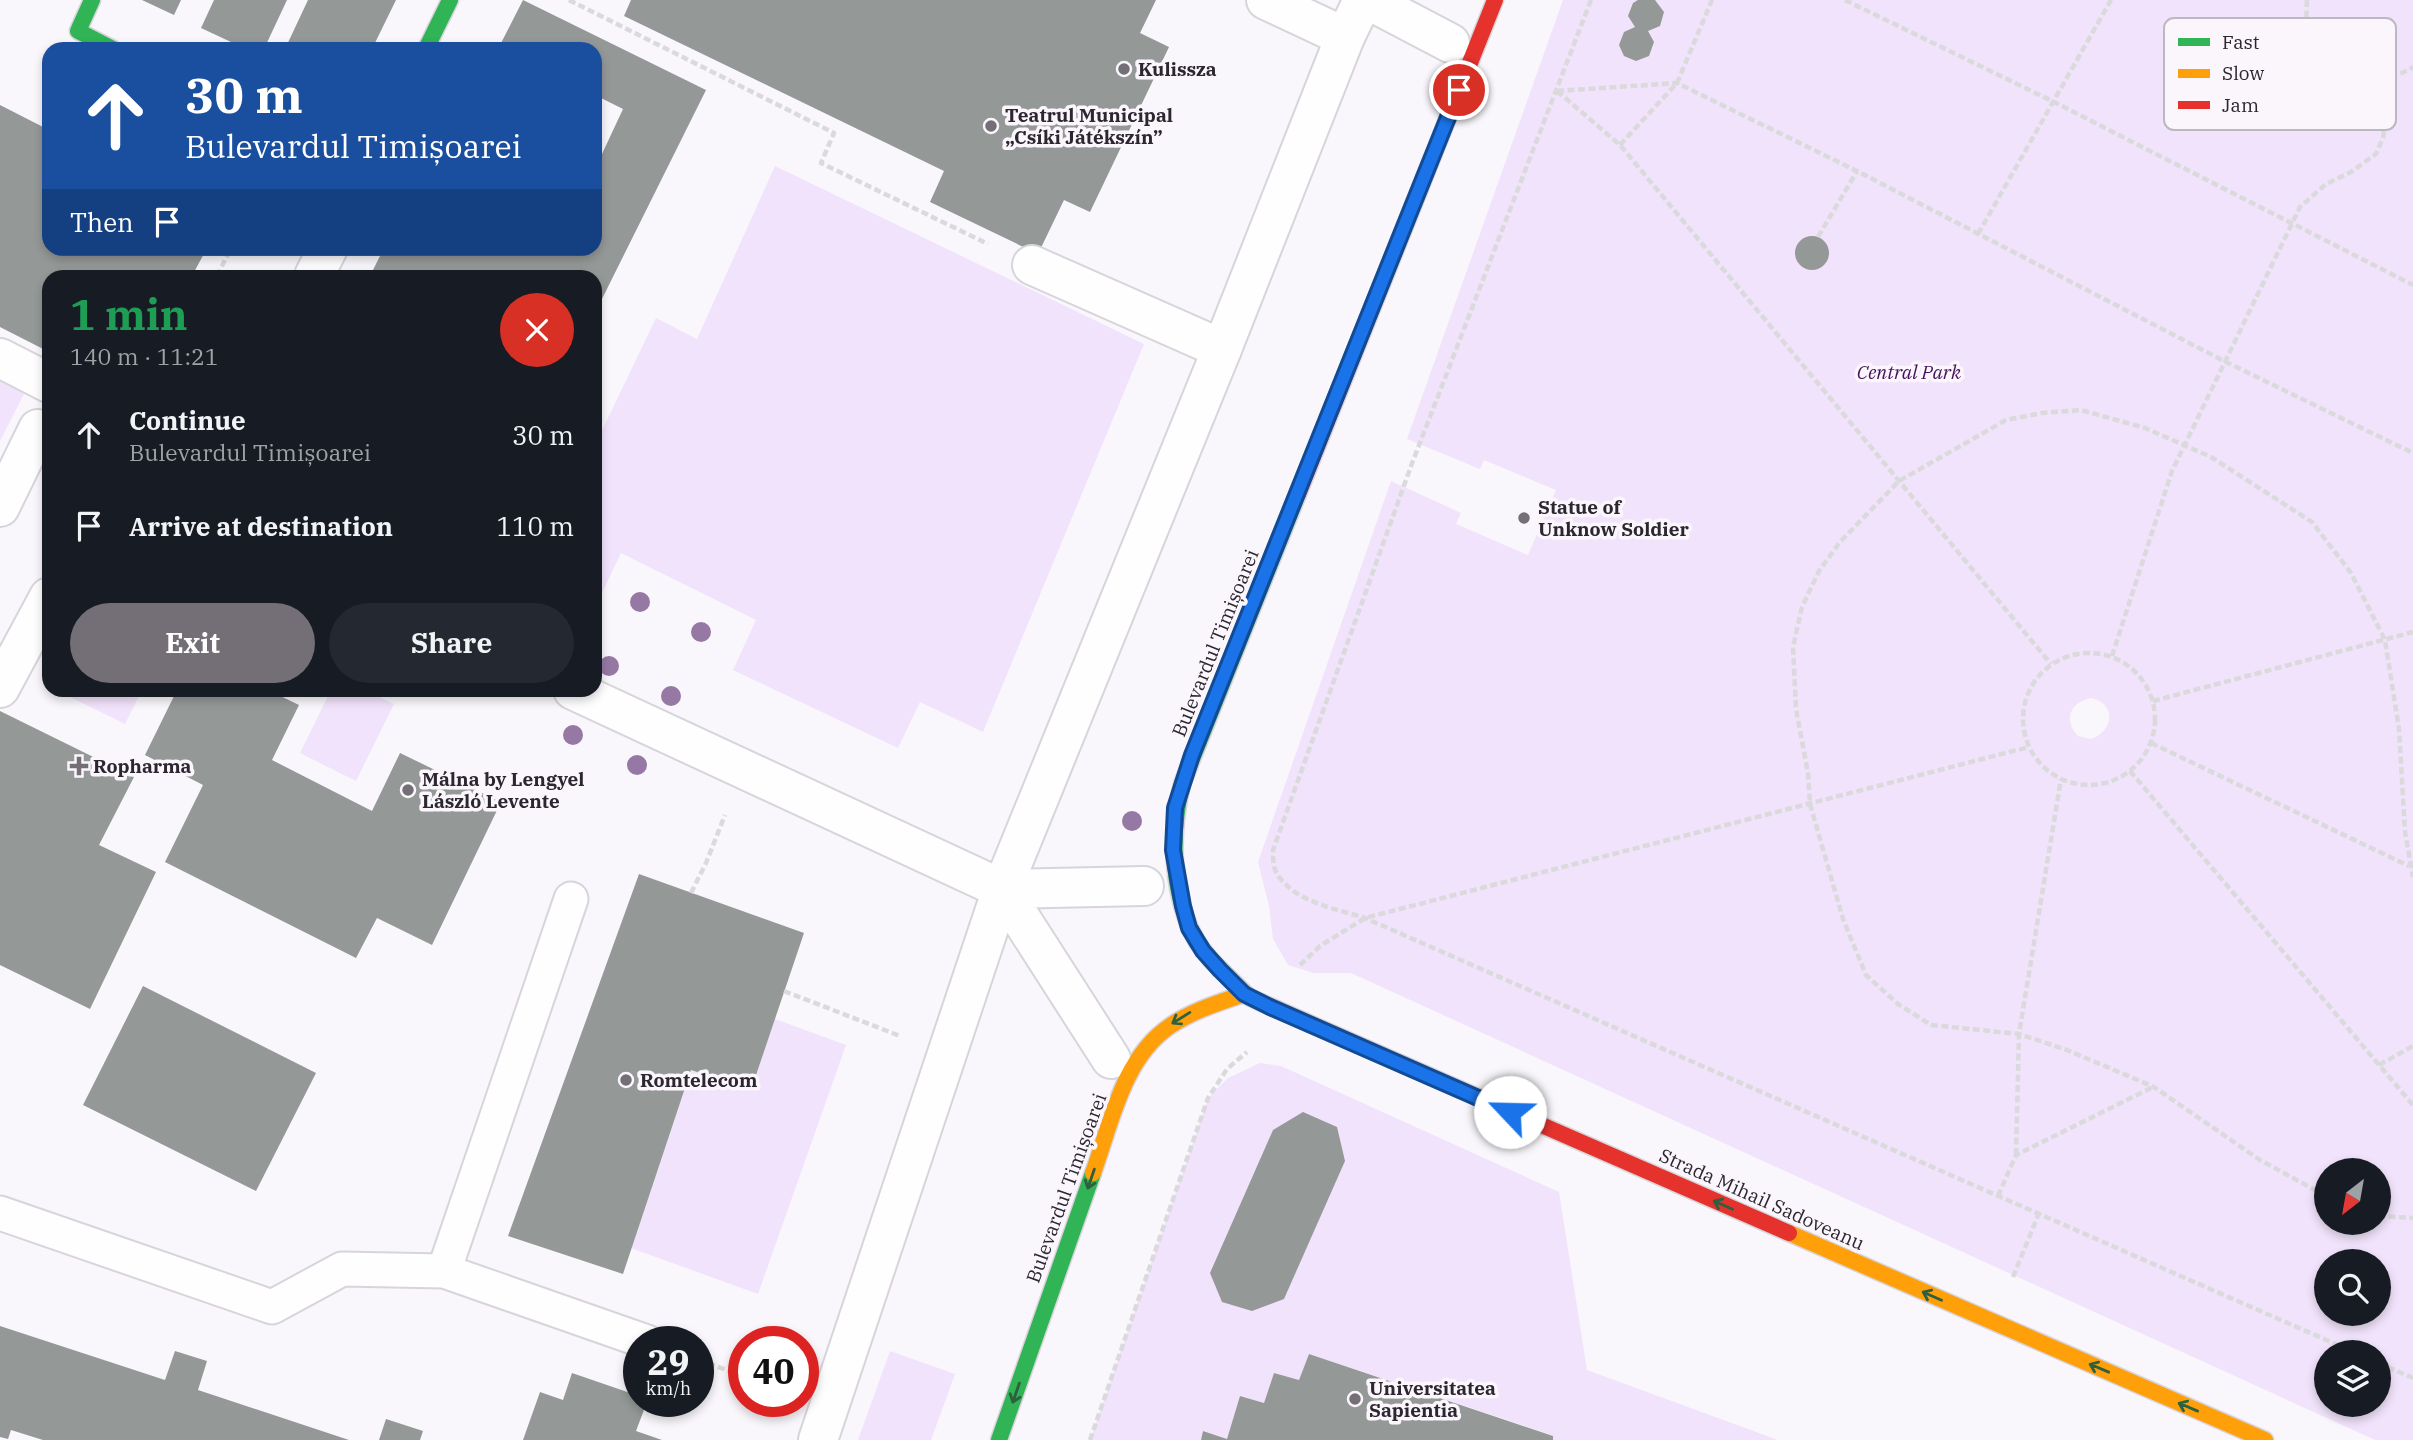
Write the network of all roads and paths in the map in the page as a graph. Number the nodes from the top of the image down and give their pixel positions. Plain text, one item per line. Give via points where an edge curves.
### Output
1 (92, 0) edge
2 (450, 0) edge
3 (569, 0) edge
4 (1266, 0) edge
5 (1365, 0) edge
6 (1495, 0) edge
7 (1591, 0) edge
8 (1712, 0) edge
9 (1845, 0) edge
10 (2111, 0) edge
11 (2307, 0) edge
12 (2306, 18) edge
13 (1345, 37) junction
14 (99, 42) edge
15 (429, 42) edge
16 (1450, 43) dead end
17 (2413, 67) edge
18 (2396, 77) edge
19 (1677, 83) junction
20 (1557, 91) junction
21 (2054, 102) junction
22 (2384, 130) edge
23 (1620, 145) junction
24 (1857, 172) junction
25 (2293, 223) junction
26 (1978, 234) junction
27 (1818, 237) dead end
28 (1032, 265) joint
29 (2413, 285) edge
30 (1222, 349) junction
31 (0, 359) edge
32 (2224, 361) junction
33 (42, 380) edge
34 (42, 429) edge
35 (2184, 445) junction
36 (2413, 453) edge
37 (1899, 481) junction
38 (0, 507) edge
39 (42, 610) edge
40 (2413, 632) edge
41 (2385, 640) junction
42 (2112, 656) junction
43 (2052, 664) junction
44 (0, 688) edge
45 (588, 697) edge
46 (2153, 701) junction
47 (2151, 743) junction
48 (2029, 747) junction
49 (743, 769) junction
50 (2130, 771) junction
51 (2061, 779) junction
52 (1810, 804) junction
53 (2411, 866) edge
54 (2413, 877) edge
55 (1144, 886) dead end
56 (1002, 889) junction
57 (691, 893) dead end
58 (571, 899) dead end
59 (1365, 918) junction
60 (1295, 972) dead end
61 (784, 991) dead end
62 (1244, 994) junction
63 (2019, 1034) junction
64 (1256, 1045) dead end
65 (2413, 1046) edge
66 (947, 1054) junction
67 (1111, 1059) dead end
68 (2379, 1065) junction
69 (2154, 1087) junction
70 (2413, 1105) edge
71 (2015, 1156) junction
72 (2314, 1189) edge
73 (1998, 1196) junction
74 (0, 1213) edge
75 (2039, 1213) junction
76 (2391, 1217) edge
77 (2413, 1218) edge
78 (444, 1271) junction
79 (1994, 1323) junction
80 (623, 1334) edge
81 (2327, 1340) edge
82 (2391, 1369) edge
83 (2413, 1378) edge
84 (2211, 1429) edge
85 (818, 1440) edge
86 (999, 1440) edge
87 (1090, 1440) edge
88 (2265, 1440) edge

1 - 14 street via 78,31
2 - 15 street
3 - 28 path via 834,133 821,163
4 - 13 street
5 - 13 street
5 - 16 street
6 - 62 street, Bulevardul Timișoarei via 1175,808 1173,850 1189,928 1203,951
7 - 20 path
8 - 19 path
9 - 21 path
10 - 21 path
11 - 12 path
13 - 30 street
17 - 18 path
19 - 20 path
19 - 23 path
19 - 24 path
20 - 23 path
20 - 59 path via 1411,466 1273,850 1275,870 1291,890
21 - 25 path
21 - 26 path
22 - 25 path via 2376,154 2326,184 2300,207
23 - 37 path
24 - 26 path
24 - 27 path
25 - 29 path
25 - 32 path
26 - 32 path
28 - 30 street
30 - 56 street
31 - 33 street
32 - 35 path
32 - 36 path
34 - 38 street
35 - 37 path via 2146,428 2081,410 2042,413 2006,420
35 - 41 path via 2211,457 2312,522 2351,573
35 - 42 path
37 - 43 path
37 - 52 path via 1840,542 1818,571 1802,607 1793,647 1796,709
39 - 44 street
40 - 41 path
41 - 46 path
41 - 53 path via 2399,729
42 - 43 path via 2070,655
42 - 46 path via 2144,682
43 - 48 path via 2031,687 2025,702 2024,732
45 - 49 street
46 - 47 path via 2156,722
47 - 50 path
47 - 53 path
48 - 51 path via 2042,765
48 - 52 path
49 - 56 street
49 - 57 path
50 - 51 path via 2097,785
50 - 68 path
51 - 63 path
52 - 59 path
52 - 63 path via 1843,919 1866,975 1931,1025
53 - 54 path
55 - 56 street
56 - 66 street
56 - 67 street
58 - 78 lane
59 - 60 path via 1320,946
59 - 73 path
61 - 66 path
79 -> 62 street, Strada Mihail Sadoveanu
62 -> 86 street, Bulevardul Timișoarei via 1190,1012 1152,1042 1133,1068
63 - 69 path
63 - 71 path
64 - 87 path via 1227,1069 1208,1098
65 - 68 path
66 - 85 street
68 - 70 path
69 - 71 path
69 - 72 path via 2260,1160
71 - 73 path
73 - 75 path
74 - 78 lane via 272,1307 342,1269
75 - 79 path
75 - 81 path
76 - 77 path
78 - 80 lane
84 -> 79 street, Strada Mihail Sadoveanu
82 - 83 path
84 - 88 street, Strada Mihail Sadoveanu

